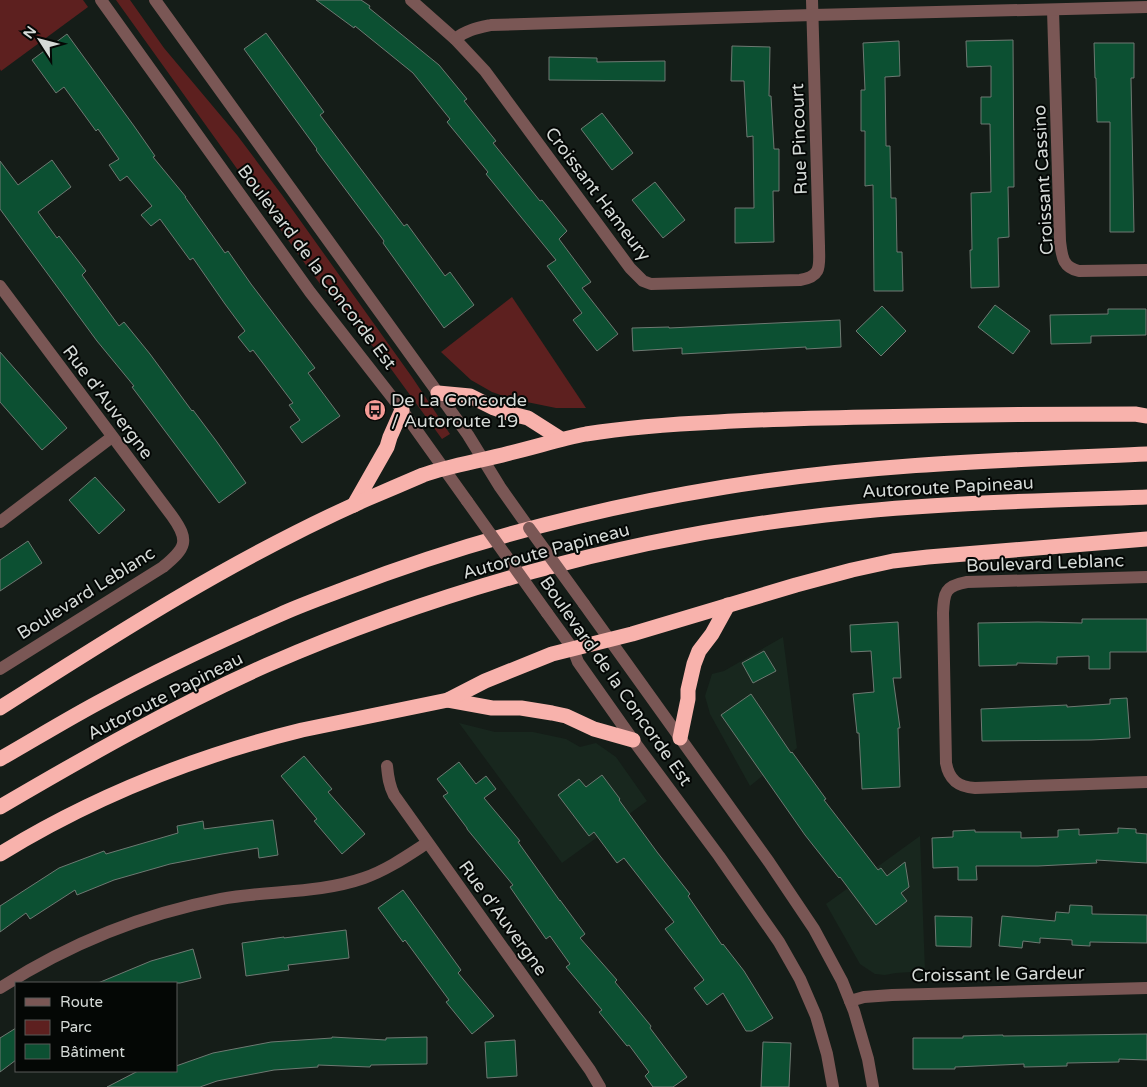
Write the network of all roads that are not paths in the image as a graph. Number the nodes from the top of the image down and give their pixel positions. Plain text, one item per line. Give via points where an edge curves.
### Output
1 (101, 0) edge
2 (155, 0) edge
3 (411, 0) edge
4 (812, 0) edge
5 (1147, 8) edge
6 (1053, 10) junction
7 (813, 15) junction
8 (455, 39) junction
9 (1147, 270) edge
10 (814, 275) joint
11 (0, 286) edge
12 (438, 393) junction
13 (402, 410) junction
14 (1147, 416) edge
15 (112, 437) junction
16 (561, 439) junction
17 (1147, 454) edge
18 (483, 459) junction
19 (443, 469) junction
20 (1147, 497) edge
21 (354, 506) junction
22 (0, 522) edge
23 (1147, 539) edge
24 (184, 540) joint
25 (1147, 576) edge
26 (728, 605) junction
27 (610, 640) junction
28 (573, 649) junction
29 (1, 667) edge
30 (448, 700) junction
31 (0, 708) edge
32 (680, 738) junction
33 (633, 740) junction
34 (0, 759) edge
35 (388, 766) dead end
36 (1147, 782) edge
37 (0, 807) edge
38 (427, 843) junction
39 (0, 854) edge
40 (0, 988) edge
41 (1147, 988) edge
42 (850, 1001) junction
43 (600, 1087) edge
44 (833, 1087) edge
45 (873, 1087) edge

1 - 13 street, Boulevard de la Concorde Est via 305,284
2 - 12 street, Boulevard de la Concorde Est
3 - 8 street
4 - 7 street, Rue Pincourt
5 - 6 street
6 - 7 street
6 - 9 street, Croissant Cassino via 1063,260 1070,268 1079,271
7 - 8 street via 491,26 470,30
7 - 10 street, Rue Pincourt via 819,246 819,266
8 - 10 street, Croissant Hameury via 486,71 630,268 643,281 657,284 800,280
11 - 15 street, Rue d'Auvergne
12 - 16 highway via 470,396 494,408 528,418
12 - 18 street, Boulevard de la Concorde Est
13 - 19 street, Boulevard de la Concorde Est
13 - 21 highway via 387,446
14 - 16 highway via 924,415 733,421 619,429
15 - 22 street
15 - 24 street, Rue d'Auvergne via 176,521
16 - 18 highway
17 - 34 highway, Autoroute Papineau via 933,464 808,476 727,486 524,529 393,571 281,614 107,698
18 - 19 highway
18 - 27 street, Boulevard de la Concorde Est, bridge via 502,491
19 - 21 highway
19 - 28 street, Boulevard de la Concorde Est, bridge
20 - 37 highway, Autoroute Papineau via 952,504 806,517 677,537 557,565 420,606 267,666 115,741
21 - 31 highway via 214,576
23 - 26 highway via 893,562 831,575
24 - 29 street, Boulevard Leblanc via 173,559 163,566
25 - 36 street, Boulevard Leblanc via 967,582 956,584 947,591 943,613 946,763 953,780 975,788
26 - 27 highway
26 - 32 highway via 694,664
27 - 28 highway
27 - 32 street, Boulevard de la Concorde Est
28 - 30 highway via 485,681
28 - 33 street, Boulevard de la Concorde Est via 578,662
30 - 33 highway via 566,716 594,729
30 - 39 highway via 294,732 210,757 82,809
32 - 42 street, Boulevard de la Concorde Est via 812,926
33 - 44 street, Boulevard de la Concorde Est via 779,942 816,1016
35 - 38 street, Rue d'Auvergne via 394,795
38 - 40 street via 378,873 346,883 240,895 159,914 66,951
38 - 43 street, Rue d'Auvergne
41 - 42 street, Croissant le Gardeur via 892,995
42 - 45 street, Boulevard de la Concorde Est via 861,1032

